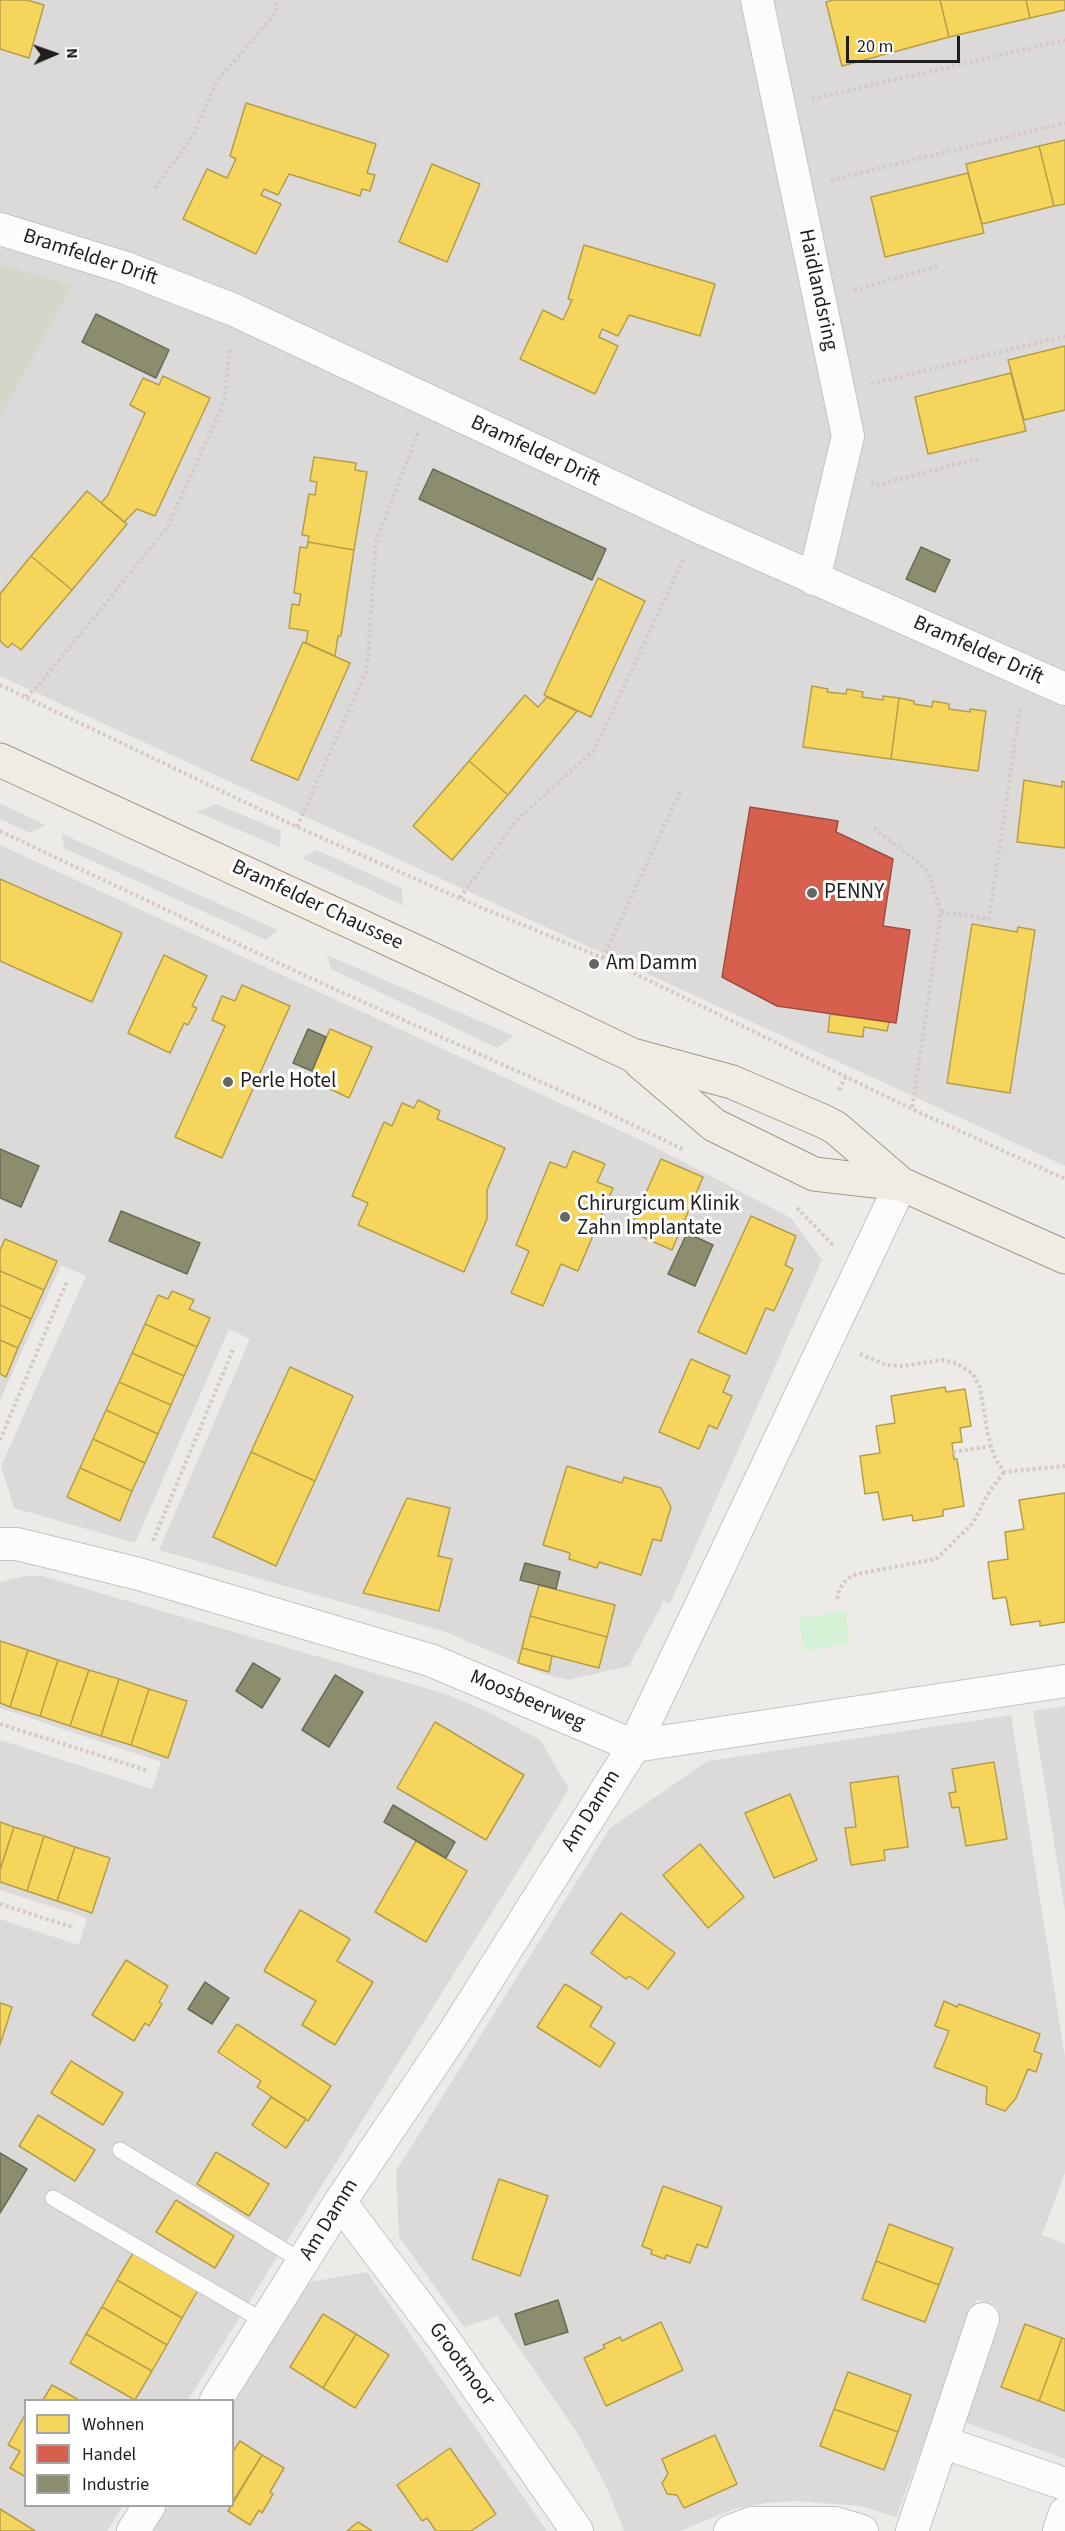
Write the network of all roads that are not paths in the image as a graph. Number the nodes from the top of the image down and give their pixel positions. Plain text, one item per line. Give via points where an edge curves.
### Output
1 (757, 0) edge
2 (0, 229) edge
3 (814, 579) junction
4 (1065, 689) edge
5 (0, 760) edge
6 (632, 1055) junction
7 (901, 1184) junction
8 (1065, 1257) edge
9 (0, 1544) edge
10 (1065, 1681) edge
11 (633, 1746) junction
12 (120, 2150) dead end
13 (53, 2198) dead end
14 (340, 2202) junction
15 (303, 2262) junction
16 (983, 2319) dead end
17 (265, 2322) junction
18 (217, 2399) edge
19 (942, 2442) junction
20 (1065, 2484) edge
21 (148, 2507) edge
22 (1065, 2513) edge
23 (133, 2531) edge
24 (577, 2531) edge
25 (730, 2531) edge
26 (862, 2531) edge
27 (912, 2531) edge
28 (1059, 2531) edge

1 - 3 street, Haidlandsring via 848,436
2 - 3 street, Bramfelder Drift via 126,268 234,310
3 - 4 street, Bramfelder Drift
5 - 6 main road, Bramfelder Chaussee
6 - 7 main road, Bramfelder Chaussee via 732,1082 825,1122
6 - 7 main road, Bramfelder Chaussee via 714,1125 814,1174
7 - 8 main road, Bramfelder Chaussee
7 - 11 street, Am Damm
9 - 11 street, Moosbeerweg via 17,1544 139,1574 430,1659
10 - 11 street
11 - 14 street, Am Damm via 455,2031
12 - 15 lane
13 - 17 lane
14 - 15 street, Am Damm
14 - 24 street, Grootmoor via 445,2341
15 - 17 street, Am Damm
16 - 19 street
17 - 18 street, Am Damm
19 - 20 street
19 - 27 street
21 - 23 street
22 - 28 street
25 - 26 street via 753,2523 835,2523

